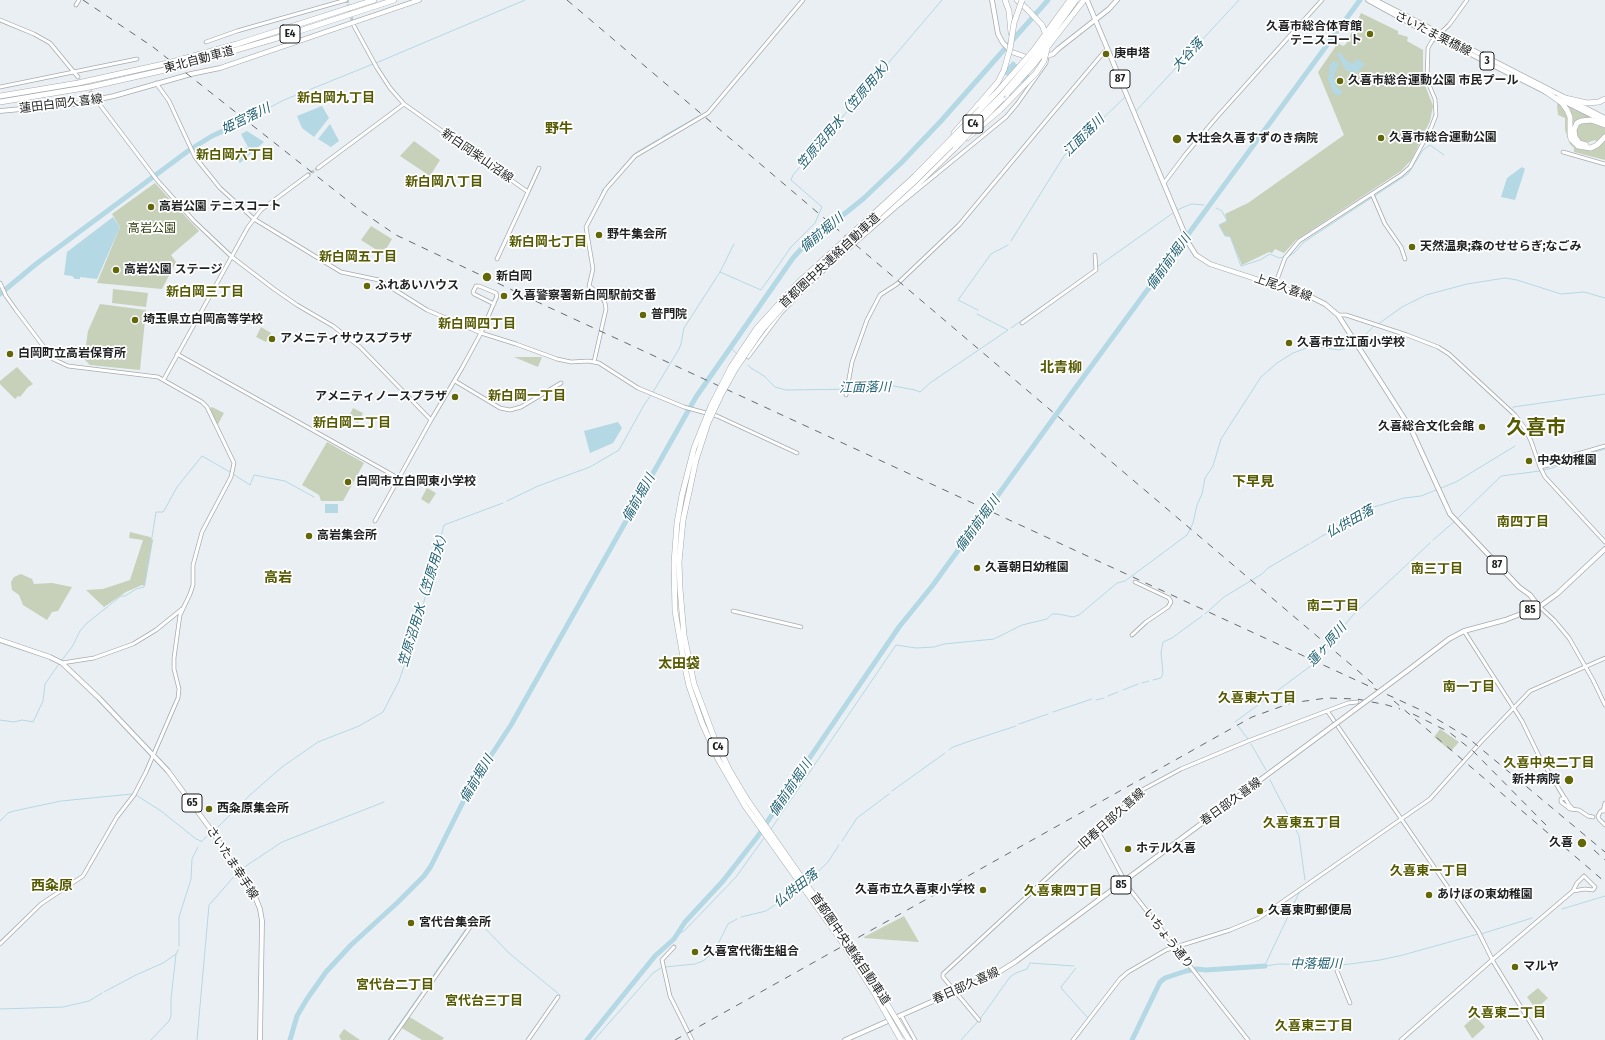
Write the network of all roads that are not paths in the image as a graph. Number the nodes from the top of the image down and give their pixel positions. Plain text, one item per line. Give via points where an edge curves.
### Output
1 (80, 0) edge
2 (346, 0) edge
3 (374, 0) edge
4 (394, 0) edge
5 (419, 0) edge
6 (803, 0) edge
7 (992, 0) edge
8 (1005, 0) edge
9 (1016, 0) edge
10 (1022, 0) edge
11 (1070, 0) edge
12 (1076, 0) edge
13 (1085, 0) edge
14 (1117, 0) edge
15 (1322, 0) edge
16 (1368, 0) edge
17 (1375, 0) edge
18 (1467, 0) edge
19 (76, 5) dead end
20 (0, 20) edge
21 (1095, 20) junction
22 (354, 26) tunnel mouth
23 (1438, 35) junction
24 (1012, 36) junction
25 (206, 42) dead end
26 (1108, 50) junction
27 (1047, 56) junction
28 (137, 59) dead end
29 (75, 73) junction
30 (78, 77) dead end
31 (156, 84) junction
32 (0, 87) edge
33 (1545, 91) junction
34 (91, 93) dead end
35 (0, 96) edge
36 (1565, 98) junction
37 (1605, 98) edge
38 (96, 100) junction
39 (0, 102) edge
40 (404, 104) junction
41 (0, 111) edge
42 (1605, 118) edge
43 (1605, 122) edge
44 (1605, 125) edge
45 (1605, 132) edge
46 (1605, 137) edge
47 (1596, 143) junction
48 (956, 147) junction
49 (940, 151) junction
50 (1564, 152) dead end
51 (1605, 164) edge
52 (318, 168) tunnel mouth
53 (539, 168) dead end
54 (308, 174) tunnel mouth
55 (1164, 183) junction
56 (528, 192) junction
57 (1372, 194) junction
58 (254, 219) junction
59 (856, 236) junction
60 (1095, 255) dead end
61 (232, 257) junction
62 (1405, 258) dead end
63 (497, 259) dead end
64 (0, 283) edge
65 (1274, 285) junction
66 (494, 304) junction
67 (1338, 315) junction
68 (1022, 322) dead end
69 (481, 333) junction
70 (177, 354) junction
71 (748, 357) dead end
72 (594, 362) junction
73 (164, 379) junction
74 (455, 381) junction
75 (561, 383) dead end
76 (846, 392) dead end
77 (431, 420) junction
78 (1605, 446) edge
79 (797, 452) dead end
80 (1540, 467) junction
81 (398, 478) junction
82 (375, 521) dead end
83 (1605, 542) edge
84 (1605, 549) edge
85 (1135, 582) dead end
86 (1539, 607) junction
87 (182, 609) junction
88 (733, 611) dead end
89 (801, 627) dead end
90 (1464, 631) junction
91 (1132, 635) dead end
92 (0, 640) edge
93 (1605, 658) edge
94 (62, 663) junction
95 (1586, 667) junction
96 (1357, 702) dead end
97 (1605, 705) edge
98 (1513, 708) junction
99 (1328, 712) junction
100 (154, 755) junction
101 (1605, 803) edge
102 (1602, 812) edge
103 (1593, 816) junction
104 (1401, 819) junction
105 (1599, 819) junction
106 (1605, 825) edge
107 (1098, 831) junction
108 (1124, 882) junction
109 (1573, 891) junction
110 (475, 920) dead end
111 (0, 944) edge
112 (674, 947) dead end
113 (1175, 947) junction
114 (1492, 960) junction
115 (1337, 971) dead end
116 (955, 991) junction
117 (558, 997) dead end
118 (1350, 1003) dead end
119 (901, 1015) junction
120 (979, 1020) dead end
121 (260, 1040) edge
122 (391, 1040) edge
123 (528, 1040) edge
124 (692, 1040) edge
125 (845, 1040) edge
126 (901, 1040) edge
127 (909, 1040) edge
128 (915, 1040) edge
129 (1073, 1040) edge
130 (1248, 1040) edge
131 (1401, 1040) edge
132 (1541, 1040) edge

1 - 19 street
2 - 25 street
3 - 35 highway, 東北自動車道 / E4, bridge via 237,44 168,63 84,82
4 - 39 highway, 東北自動車道 / E4, bridge via 174,68 90,87
5 - 31 main road, 蓮田白岡久喜線 via 220,68
6 - 72 street via 708,113 635,156 606,189 586,227 593,269 589,286 602,296 606,309
7 - 27 main road via 998,34 1003,44 1024,57 1032,59
8 - 24 highway, bridge
9 - 48 highway, bridge via 1038,20 1045,31 1047,43 1044,60 1015,96
10 - 24 highway, bridge via 1015,17
11 - 49 highway, 首都圏中央連絡自動車道 / C4, bridge via 1048,33 1015,72
12 - 59 highway, 首都圏中央連絡自動車道 / C4, bridge via 1037,54 1002,94 921,176
13 - 21 main road, 上尾久喜線 / 87
13 - 48 highway, bridge via 1026,74
14 - 21 main road via 1109,10
15 - 55 street via 1216,118
16 - 23 main road, さいたま栗橋線 / 3
17 - 23 main road, さいたま栗橋線 / 3
18 - 23 street via 1449,25
20 - 29 street via 50,43
21 - 26 main road, 上尾久喜線 / 87
21 - 27 main road
22 - 40 street, 新白岡柴山沼線 via 372,60
23 - 33 main road, さいたま栗橋線 / 3
23 - 36 main road, さいたま栗橋線 / 3
23 - 57 street via 1428,49 1427,65 1429,87 1436,107 1434,121 1410,167
24 - 49 highway, bridge via 1007,63 998,82
26 - 55 main road, 上尾久喜線 / 87
26 - 76 street via 959,225 897,284 880,295 866,320 852,362
27 - 71 street via 1046,64 1012,111 900,203 814,279 781,313
28 - 29 street
29 - 30 street
29 - 32 street
31 - 38 main road, 蓮田白岡久喜線
31 - 58 street via 174,112 195,157 220,188
33 - 43 main road, さいたま栗橋線 / 3
33 - 47 highway via 1567,110 1570,117 1570,134 1574,143 1586,148
34 - 38 street
36 - 37 highway via 1587,103 1599,102
36 - 42 main road, さいたま栗橋線 / 3
38 - 41 main road, 蓮田白岡久喜線
38 - 61 street via 157,180 194,221
40 - 52 street
40 - 56 street, 新白岡柴山沼線
44 - 47 highway via 1590,120 1577,123 1574,130 1577,140 1587,145
45 - 47 highway
46 - 47 highway
48 - 59 highway, bridge via 882,216
49 - 126 highway, 首都圏中央連絡自動車道 / C4, bridge via 798,283 770,312 738,355 711,406 689,463 677,523 674,563 675,611 684,664 696,707 718,759 745,806 860,969
50 - 51 street
53 - 56 street
54 - 58 street
55 - 65 main road, 上尾久喜線 / 87 via 1196,255 1206,262
56 - 63 street
57 - 62 street via 1385,224 1401,247
57 - 65 street via 1294,246 1285,258
58 - 61 street
58 - 69 street via 341,272 379,280 427,310
59 - 127 highway, 首都圏中央連絡自動車道 / C4, bridge via 801,286 773,316 744,356 718,401 696,460 687,498 680,539 680,603 694,684 707,721 730,771 782,851 863,965
60 - 68 street via 1096,270
61 - 70 street
61 - 77 street via 279,293 342,332 376,362
64 - 73 street via 6,296 53,359 62,364
65 - 67 main road, 上尾久喜線 / 87 via 1315,299
66 - 66 street via 496,293 476,286 474,294
66 - 69 street
67 - 80 street via 1346,315 1407,335 1449,354 1515,415 1531,441
67 - 86 main road, 上尾久喜線 / 87 via 1415,436 1444,503 1455,520
69 - 72 street via 557,359
69 - 74 street
70 - 73 street
70 - 81 street
72 - 79 street via 606,366 638,388 684,408 717,416
73 - 87 street via 207,407 234,463 231,477 202,532 193,565 191,590
74 - 75 street via 500,408 510,410 521,407
74 - 77 street
77 - 81 street
78 - 80 street
80 - 83 street via 1550,482
81 - 82 street
84 - 86 main road, 春日部久喜線 / 85 via 1557,594
85 - 91 street via 1169,598 1171,602
86 - 90 main road, 春日部久喜線 / 85 via 1505,620
86 - 95 street via 1565,634
87 - 94 street via 133,644 94,658
87 - 100 street via 174,658 178,698
88 - 89 street
90 - 98 street
90 - 108 main road, 春日部久喜線 / 85, bridge via 1449,639
92 - 94 main road, さいたま幸手線 / 65
93 - 95 street
94 - 100 main road, さいたま幸手線 / 65
95 - 97 street
95 - 98 street via 1530,691
96 - 99 street, 旧春日部久喜線
98 - 103 street via 1564,797 1561,802 1570,809
98 - 104 street via 1430,798
99 - 104 street
99 - 107 street, 旧春日部久喜線 via 1260,736 1171,773 1142,790
100 - 111 street via 134,796 117,817 83,876 41,904
100 - 121 main road, さいたま幸手線 / 65 via 214,833 258,903 262,920
101 - 102 street
102 - 103 street
102 - 105 street
103 - 105 street
104 - 113 street via 1253,921
104 - 114 street via 1479,932
105 - 106 street
107 - 108 street, いちょう通り
107 - 116 street, 旧春日部久喜線 via 943,974
108 - 113 street, いちょう通り
108 - 116 main road, 春日部久喜線 / 85 via 1019,960 999,972
109 - 109 street via 1584,876 1595,886 1593,890
109 - 114 street
110 - 122 street
112 - 124 street via 662,960 670,996
113 - 129 street via 1123,976
113 - 130 street, いちょう通り
114 - 131 street
114 - 132 street
115 - 118 street
116 - 119 main road, 春日部久喜線 / 85
116 - 120 street
117 - 123 street
119 - 125 main road, 春日部久喜線 / 85
119 - 128 street

